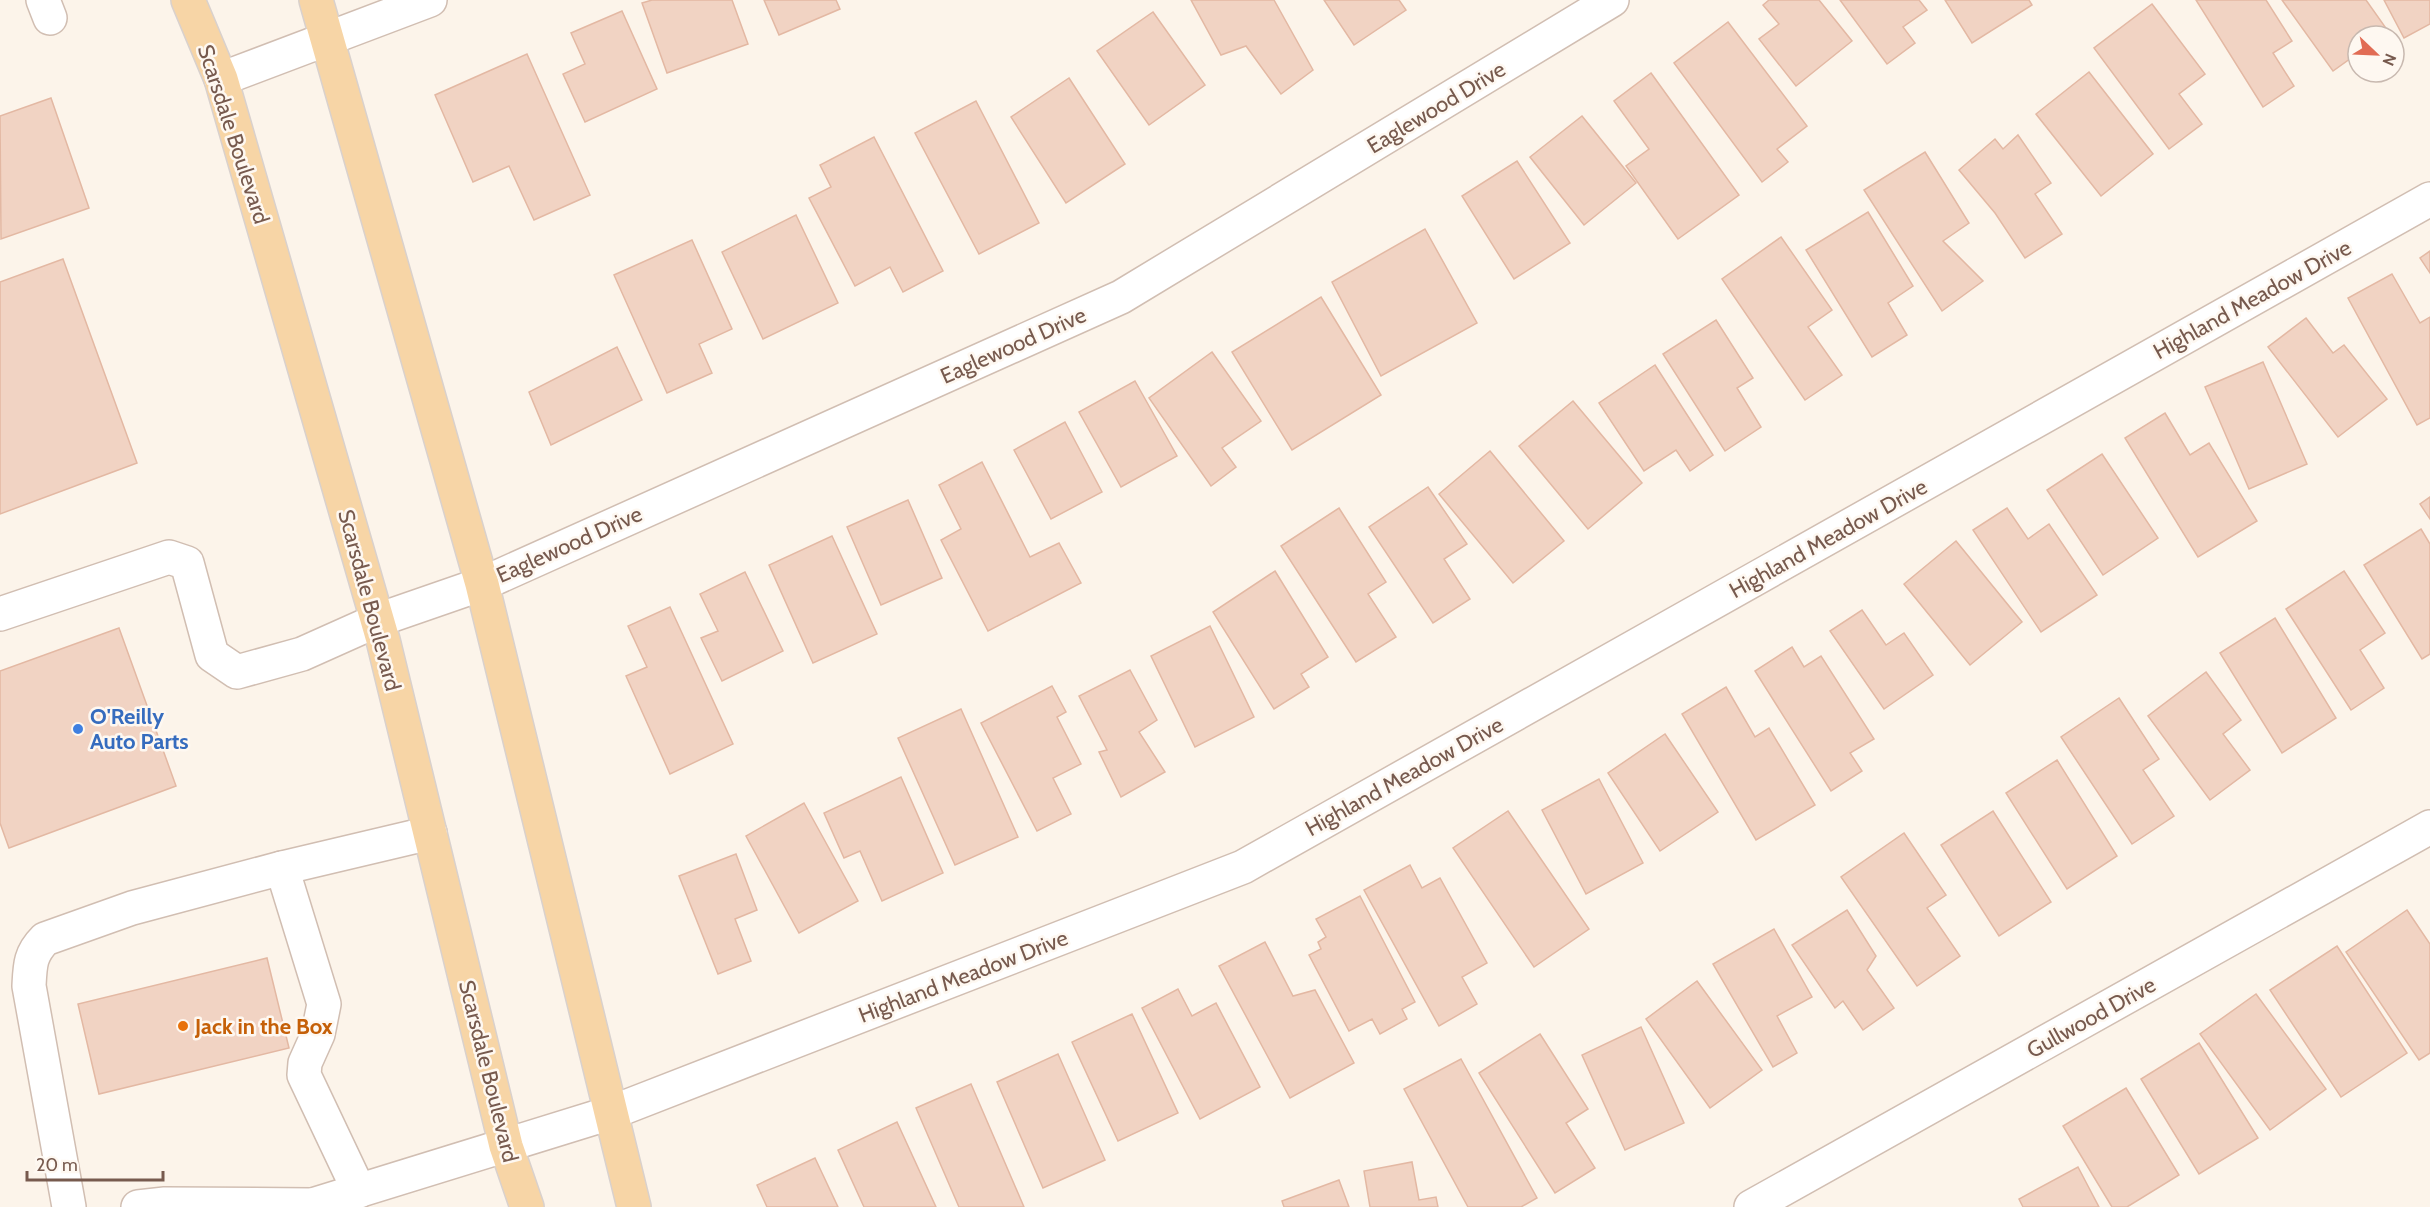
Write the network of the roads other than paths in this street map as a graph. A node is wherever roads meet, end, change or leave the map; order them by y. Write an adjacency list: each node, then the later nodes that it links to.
1 (188, 0): 6 (main road, Scarsdale Boulevard)
2 (316, 0): 5 (main road)
3 (430, 0): 5 (street)
4 (1612, 0): 8 (street, Eaglewood Drive)
5 (328, 38): 6 (street); 8 (main road)
6 (221, 79): 10 (main road, Scarsdale Boulevard)
7 (2430, 199): 14 (street, Highland Meadow Drive)
8 (482, 584): 10 (street, Eaglewood Drive); 14 (main road)
9 (0, 614): 10 (street, Eaglewood Drive)
10 (378, 620): 12 (main road, Scarsdale Boulevard)
11 (2430, 827): 22 (street, Gullwood Drive)
12 (430, 833): 13 (street); 15 (main road, Scarsdale Boulevard)
13 (282, 868): 16 (street); 18 (street)
14 (610, 1113): 15 (street, Highland Meadow Drive); 21 (main road)
15 (506, 1146): 16 (street, Highland Meadow Drive); 20 (main road, Scarsdale Boulevard)
16 (359, 1191): 17 (street, Highland Meadow Drive)
17 (309, 1206): 19 (street, Highland Meadow Drive)
18 (69, 1207)
19 (138, 1207)
20 (527, 1207)
21 (634, 1207)
22 (1751, 1207)

